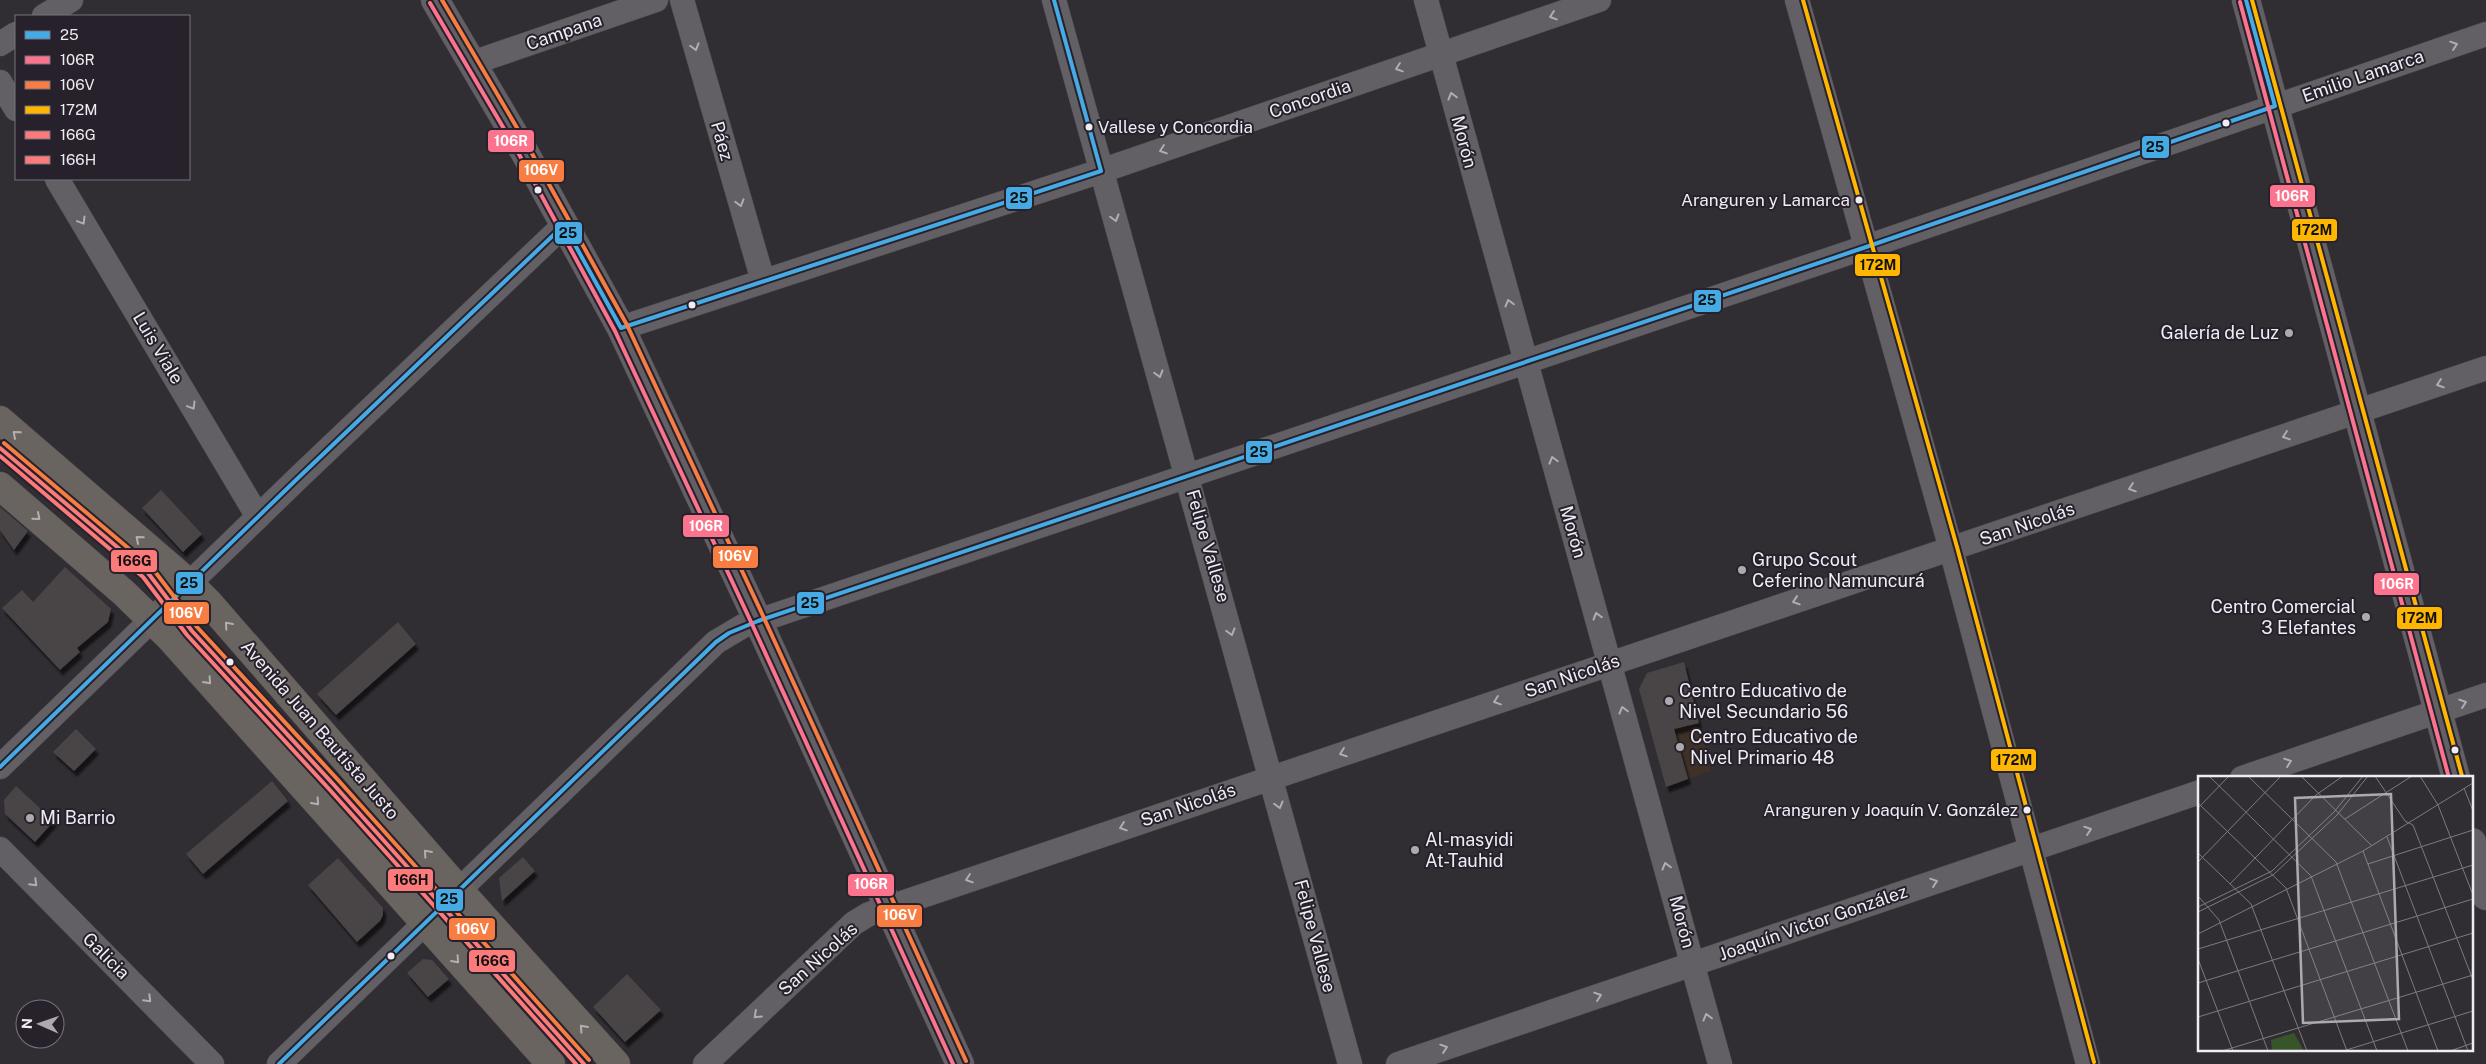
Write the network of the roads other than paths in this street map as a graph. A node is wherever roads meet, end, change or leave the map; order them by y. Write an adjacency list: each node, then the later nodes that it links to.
1 (71, 0): 10 (street)
2 (435, 0): 15 (main road)
3 (656, 0): 15 (street, Campana)
4 (682, 0): 23 (street, Páez, one-way to 23)
5 (1054, 0): 19 (street, Felipe Vallese)
6 (1426, 0): 14 (street, Morón)
7 (1600, 0): 14 (street, Concordia, one-way to 14)
8 (1797, 0): 22 (street)
9 (2246, 0): 17 (main road)
10 (46, 15)
11 (2486, 34): 17 (street, Emilio Lamarca, one-way to 11)
12 (15, 35): 13 (street)
13 (0, 44)
14 (1440, 54): 19 (street, Concordia, one-way to 19); 25 (street, Morón, one-way to 14)
15 (472, 63): 21 (main road)
16 (0, 82): 18 (street)
17 (2276, 106): 22 (street, Emilio Lamarca); 27 (main road)
18 (15, 107)
19 (1101, 171): 23 (street, Concordia); 30 (street, Felipe Vallese, one-way to 30)
20 (58, 180): 32 (street, Luis Viale, one-way to 32)
21 (564, 225): 24 (main road); 32 (street)
22 (1866, 247): 25 (street, Emilio Lamarca); 33 (street)
23 (763, 281): 24 (street, Concordia)
24 (621, 328): 36 (main road)
25 (1526, 362): 30 (street, Emilio Lamarca); 37 (street, Morón, one-way to 25)
26 (2486, 368): 27 (street, San Nicolás, one-way to 27)
27 (2358, 412): 33 (street, San Nicolás, one-way to 33); 39 (main road)
28 (0, 420): 34 (main road, Avenida Juan Bautista Justo, one-way to 28)
29 (0, 448): 35 (lane)
30 (1188, 477): 36 (street, Emilio Lamarca); 43 (street, Felipe Vallese, one-way to 43)
31 (0, 486): 35 (main road, Avenida Juan Bautista Justo, one-way to 35)
32 (258, 517): 34 (street)
33 (1951, 549): 37 (street, San Nicolás, one-way to 37); 46 (street)
34 (189, 583): 35 (street); 49 (main road, Avenida Juan Bautista Justo, one-way to 34)
35 (160, 611): 40 (street); 49 (main road, Avenida Juan Bautista Justo)
36 (758, 621): 49 (street, Emilio Lamarca); 50 (main road)
37 (1610, 663): 43 (street, San Nicolás, one-way to 43); 51 (street, Morón, one-way to 37)
38 (2486, 695): 39 (street, one-way to 38)
39 (2439, 711): 41 (street, one-way to 39); 42 (main road)
40 (0, 767)
41 (2248, 776)
42 (2455, 776)
43 (1272, 777): 50 (street, San Nicolás, one-way to 50); 59 (street, Felipe Vallese, one-way to 59)
44 (2198, 793): 46 (street, Joaquín Victor González, one-way to 44)
45 (0, 848): 52 (street, Galicia, one-way to 52)
46 (2032, 849): 51 (street, Joaquín Victor González, one-way to 46); 62 (street)
47 (2474, 850): 48 (main road)
48 (2486, 896)
49 (441, 907): 53 (street, Emilio Lamarca); 54 (main road, Avenida Juan Bautista Justo, one-way to 54); 55 (lane); 56 (main road, Avenida Juan Bautista Justo, one-way to 49)
50 (888, 907): 57 (street, San Nicolás, one-way to 57); 58 (main road)
51 (1693, 964): 60 (street, Joaquín Victor González, one-way to 51); 61 (street, Morón, one-way to 51)
52 (212, 1064)
53 (279, 1064)
54 (551, 1064)
55 (584, 1064)
56 (616, 1064)
57 (704, 1064)
58 (960, 1064)
59 (1350, 1064)
60 (1398, 1064)
61 (1720, 1064)
62 (2088, 1064)

